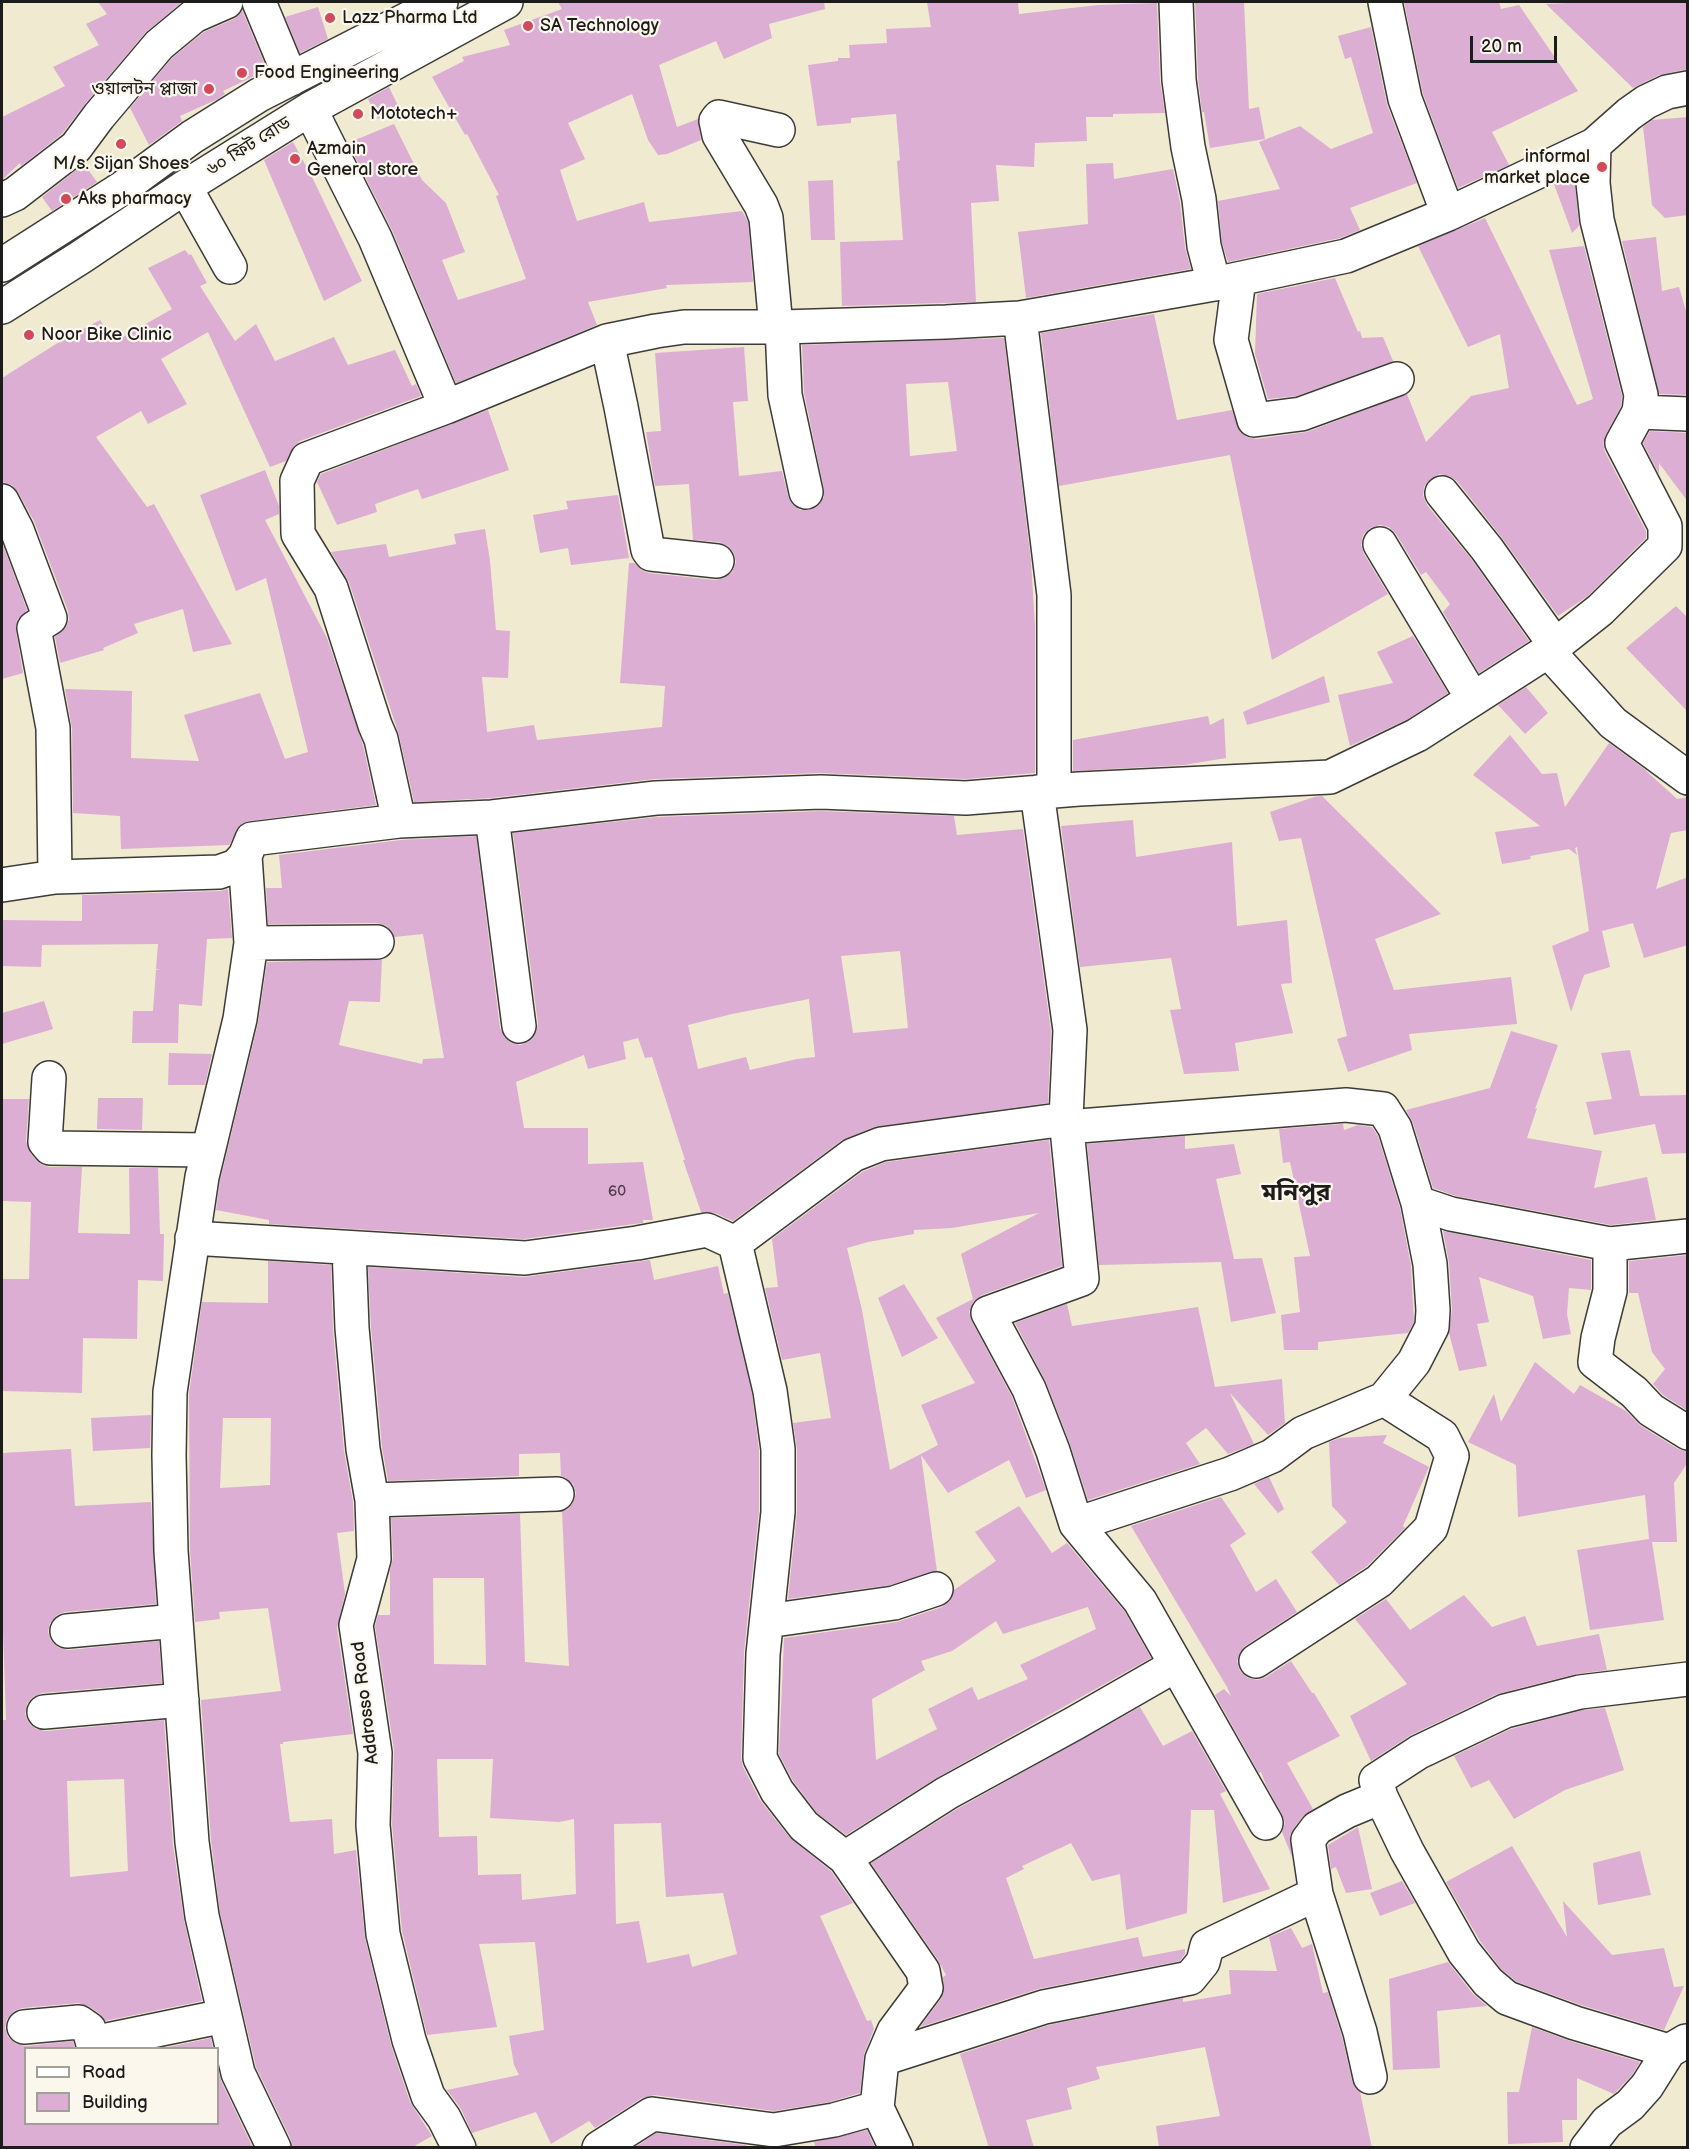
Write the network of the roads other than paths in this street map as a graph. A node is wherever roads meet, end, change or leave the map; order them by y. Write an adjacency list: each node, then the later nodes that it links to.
1 (226, 2): 13 (street)
2 (259, 2): 7 (street)
3 (441, 2): 7 (street, ৬০ ফিট রোড)
4 (506, 2): 9 (street, ৬০ ফিট রোড)
5 (1176, 2): 17 (street)
6 (1385, 2): 14 (street)
7 (291, 79): 15 (street, ৬০ ফিট রোড)
8 (1688, 88): 11 (street)
9 (310, 109): 12 (street, ৬০ ফিট রোড); 23 (street)
10 (778, 130): 20 (street)
11 (1594, 145): 14 (street); 24 (street)
12 (185, 187): 16 (street); 18 (street, ৬০ ফিট রোড)
13 (2, 200)
14 (1448, 214): 17 (street)
15 (2, 265)
16 (230, 267)
17 (1226, 282): 19 (street); 22 (street)
18 (2, 308)
19 (1020, 318): 20 (street); 34 (street)
20 (779, 327): 21 (street); 26 (street)
21 (607, 341): 23 (street); 30 (street)
22 (1397, 379)
23 (446, 407): 36 (street)
24 (1639, 412): 25 (street); 31 (street)
25 (1688, 414)
26 (806, 492)
27 (1442, 493): 31 (street)
28 (2, 501): 38 (street)
29 (1380, 544): 32 (street)
30 (717, 561)
31 (1552, 648): 32 (street); 33 (street)
32 (1473, 699): 34 (street)
33 (1688, 778)
34 (1046, 791): 35 (street); 44 (street)
35 (492, 817): 36 (street); 42 (street)
36 (399, 821): 37 (street)
37 (245, 856): 38 (street); 41 (street)
38 (55, 877): 39 (street)
39 (2, 885)
40 (377, 942): 41 (street)
41 (251, 943): 45 (street)
42 (519, 1026)
43 (49, 1078): 45 (street)
44 (1066, 1119): 46 (street); 49 (street); 56 (street)
45 (208, 1150): 48 (street)
46 (1418, 1203): 50 (street); 52 (street)
47 (1688, 1236): 50 (street)
48 (192, 1238): 51 (street); 58 (street)
49 (735, 1243): 51 (street); 59 (street)
50 (1610, 1244): 53 (street)
51 (349, 1248): 55 (street, Addrosso Road)
52 (1384, 1399): 56 (street); 61 (street)
53 (1688, 1432)
54 (557, 1494): 55 (street)
55 (372, 1500): 78 (street, Addrosso Road)
56 (1076, 1524): 62 (street)
57 (936, 1589): 59 (street)
58 (176, 1621): 60 (street); 64 (street)
59 (767, 1621): 68 (street)
60 (67, 1631)
61 (1256, 1661)
62 (1176, 1665): 67 (street); 68 (street)
63 (1688, 1679): 66 (street)
64 (182, 1700): 65 (street); 70 (street)
65 (44, 1712)
66 (1381, 1797): 69 (street); 73 (street)
67 (1266, 1822)
68 (844, 1858): 74 (street)
69 (1316, 1894): 74 (street); 75 (street)
70 (224, 2016): 72 (street); 77 (street)
71 (24, 2027): 72 (street)
72 (94, 2046)
73 (1678, 2046): 81 (street)
74 (882, 2059): 76 (street)
75 (1370, 2077)
76 (877, 2108): 79 (street); 80 (street)
77 (274, 2148)
78 (459, 2148)
79 (599, 2148)
80 (896, 2148)
81 (1587, 2148)

